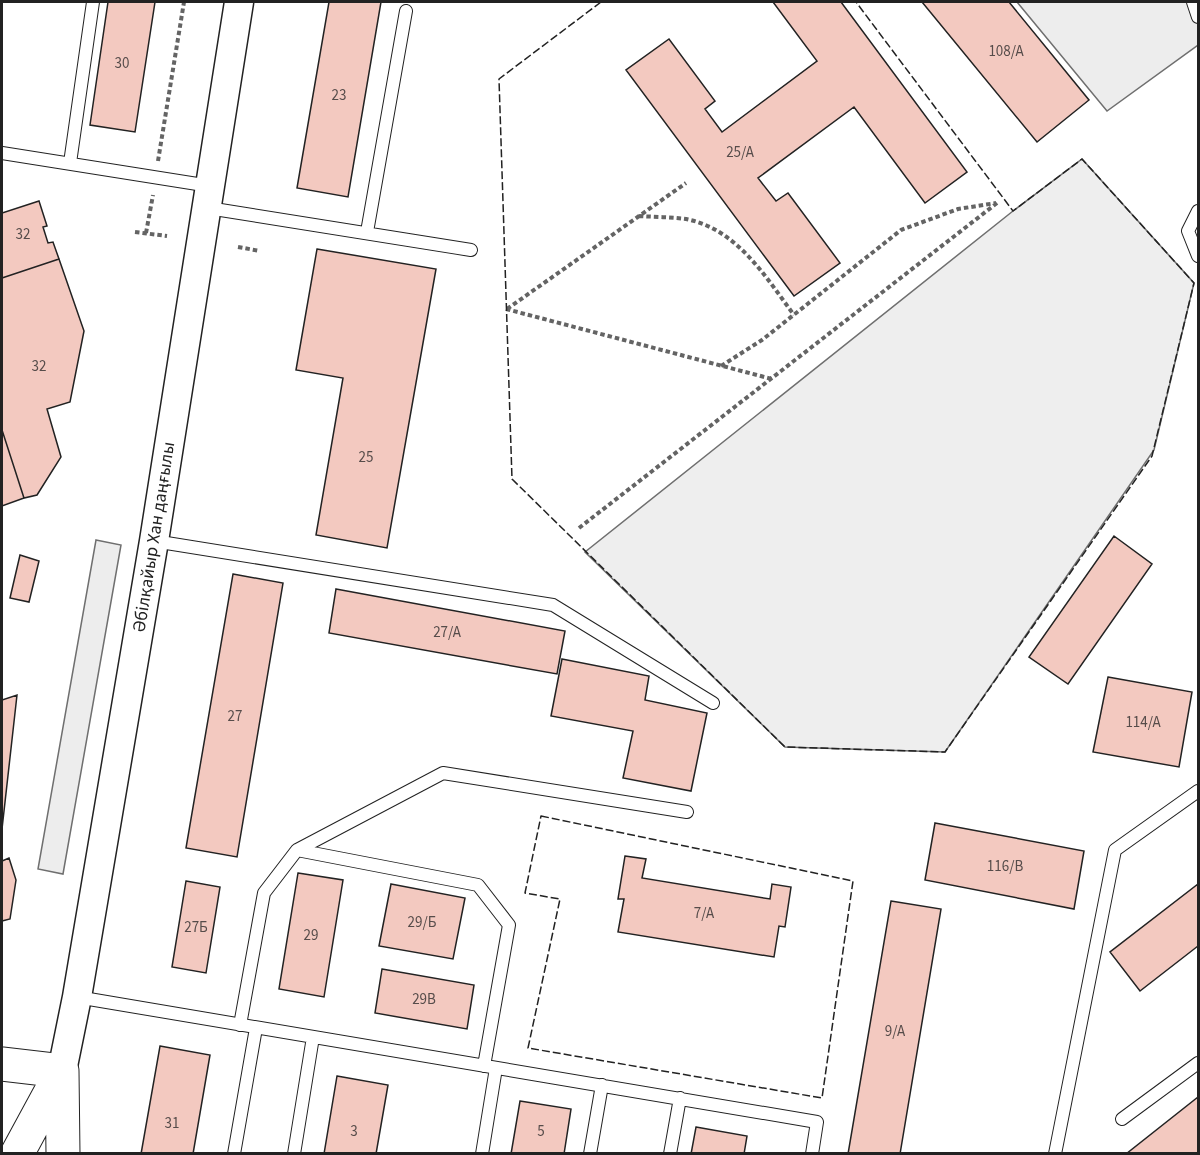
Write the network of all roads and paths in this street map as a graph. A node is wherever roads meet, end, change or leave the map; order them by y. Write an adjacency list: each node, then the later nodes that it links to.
1 (93, 2): 8 (lane)
2 (184, 2): 9 (path)
3 (239, 2): 11 (street, Әбілқайыр Хан даңғылы)
4 (1194, 2): 6 (lane)
5 (406, 11): 15 (lane)
6 (1198, 17)
7 (2, 153): 8 (lane)
8 (70, 163): 9 (lane)
9 (155, 177): 11 (lane); 16 (path)
10 (686, 183): 13 (path)
11 (210, 197): 15 (lane); 26 (street, Әбілқайыр Хан даңғылы)
12 (1198, 211): 21 (lane)
13 (639, 216): 22 (path); 23 (path)
14 (135, 232): 16 (path)
15 (367, 232): 19 (lane)
16 (146, 233): 17 (path)
17 (167, 236)
18 (238, 247): 20 (path)
19 (471, 250)
20 (260, 251)
21 (1198, 256)
22 (794, 315): 23 (path); 24 (path)
23 (721, 366): 24 (path)
24 (771, 379): 25 (path)
25 (579, 528)
26 (154, 542): 27 (lane); 31 (street, Әбілқайыр Хан даңғылы)
27 (713, 703)
28 (1198, 791): 50 (lane)
29 (687, 812): 30 (lane)
30 (297, 850): 32 (lane); 37 (lane)
31 (77, 998): 32 (lane); 38 (street, Әбілқайыр Хан даңғылы)
32 (240, 1025): 33 (lane)
33 (256, 1028): 34 (lane); 44 (lane)
34 (313, 1037): 37 (lane); 45 (lane)
35 (2, 1064): 38 (main road)
36 (1198, 1064): 41 (lane)
37 (490, 1067): 39 (lane); 46 (lane)
38 (62, 1071): 42 (main road, Әбілқайыр Хан даңғылы); 43 (main road, Әбілқайыр Хан даңғылы)
39 (602, 1085): 40 (lane); 47 (lane)
40 (680, 1098): 48 (lane); 49 (lane)
41 (1122, 1119)
42 (17, 1154)
43 (63, 1154)
44 (234, 1154)
45 (294, 1154)
46 (482, 1154)
47 (590, 1154)
48 (670, 1154)
49 (812, 1154)
50 (1055, 1154)

